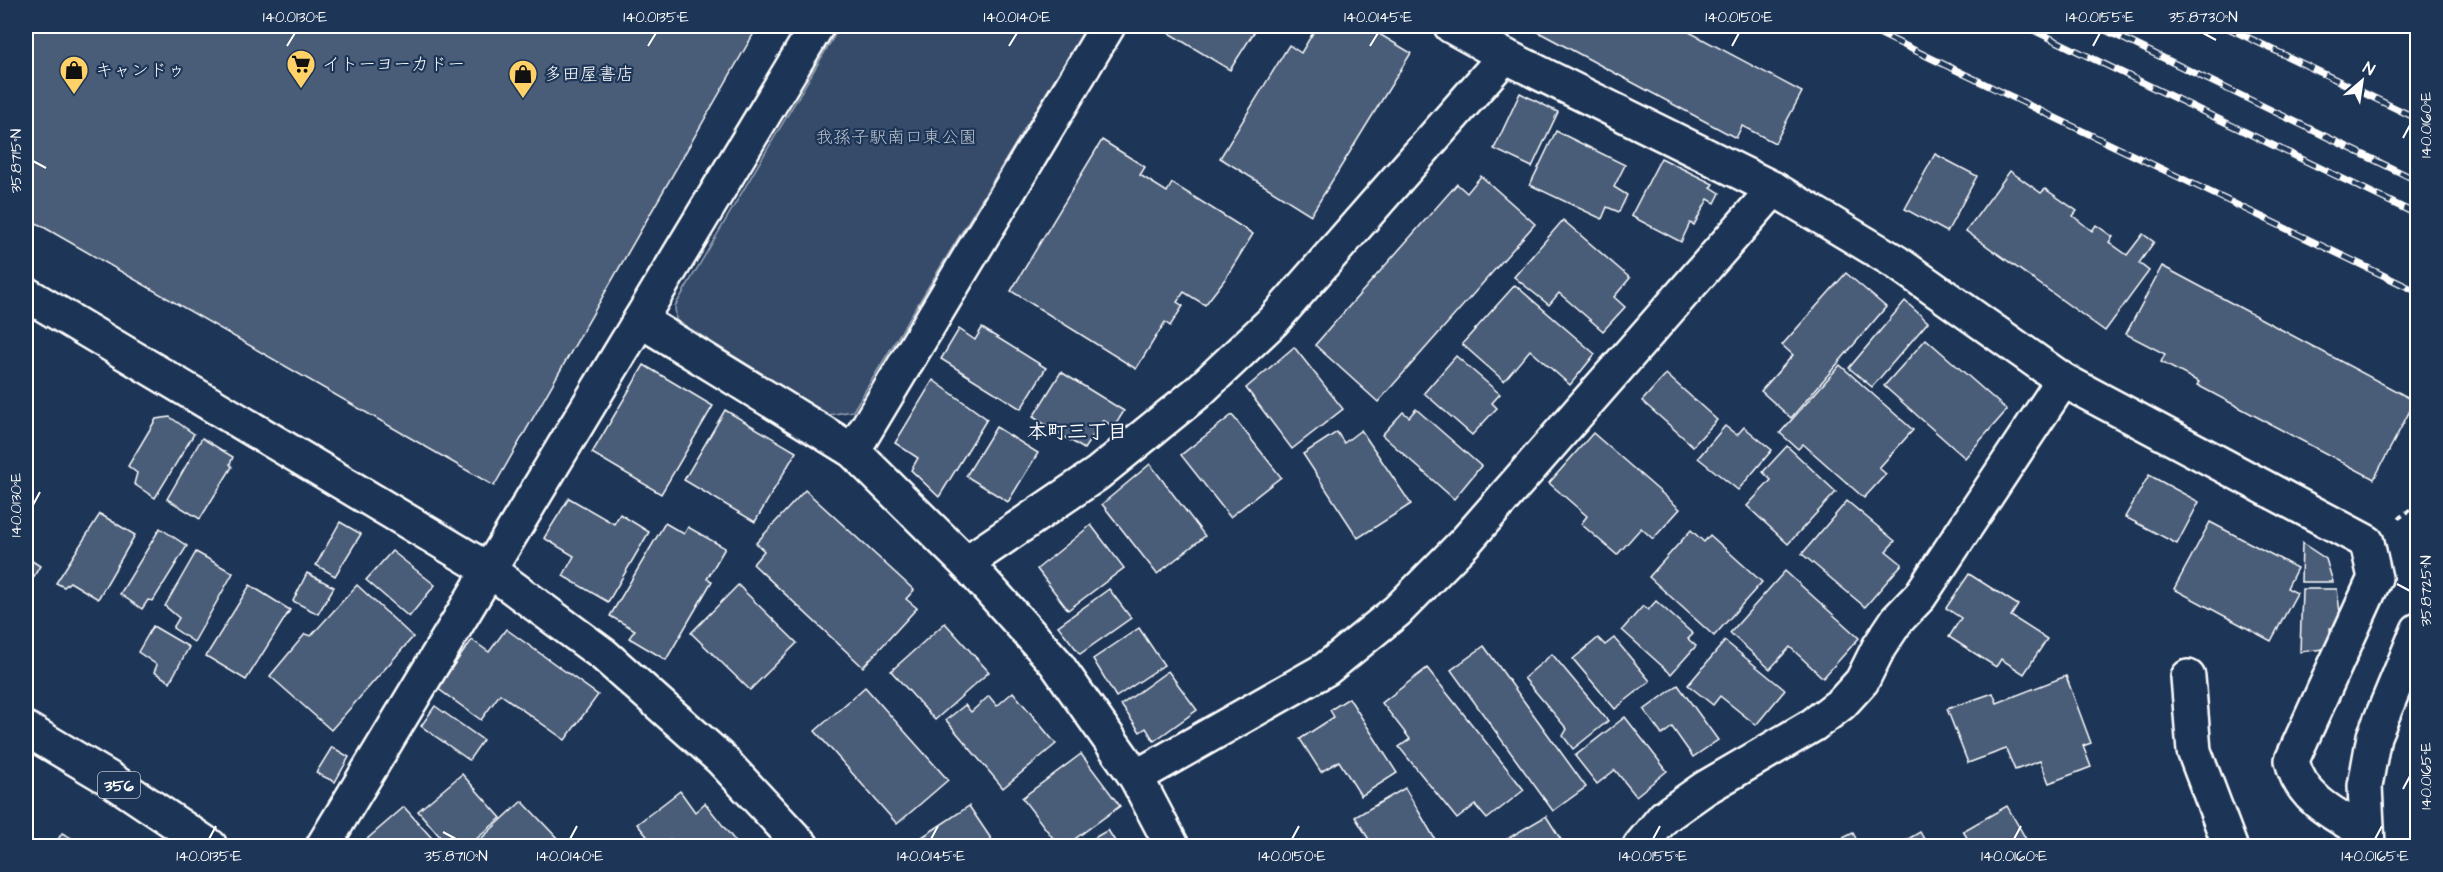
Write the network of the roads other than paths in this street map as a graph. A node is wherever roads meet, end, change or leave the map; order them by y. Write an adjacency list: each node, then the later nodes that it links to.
1 (817, 26): 7 (main road)
2 (1108, 26): 9 (main road)
3 (1451, 26): 4 (main road)
4 (1505, 56): 5 (main road); 10 (main road)
5 (1774, 189): 8 (main road); 15 (main road)
6 (26, 294): 11 (main road)
7 (640, 320): 9 (main road); 11 (main road)
8 (2063, 380): 16 (main road); 21 (main road)
9 (853, 451): 10 (main road)
10 (966, 562): 15 (main road)
11 (489, 570): 18 (main road); 19 (main road)
12 (2418, 630): 16 (main road)
13 (2188, 677): 22 (main road)
14 (26, 729): 17 (main road, 356)
15 (1136, 777): 20 (main road)
16 (2367, 840)
17 (210, 846)
18 (323, 846)
19 (802, 846)
20 (1172, 846)
21 (1640, 846)
22 (2230, 846)

